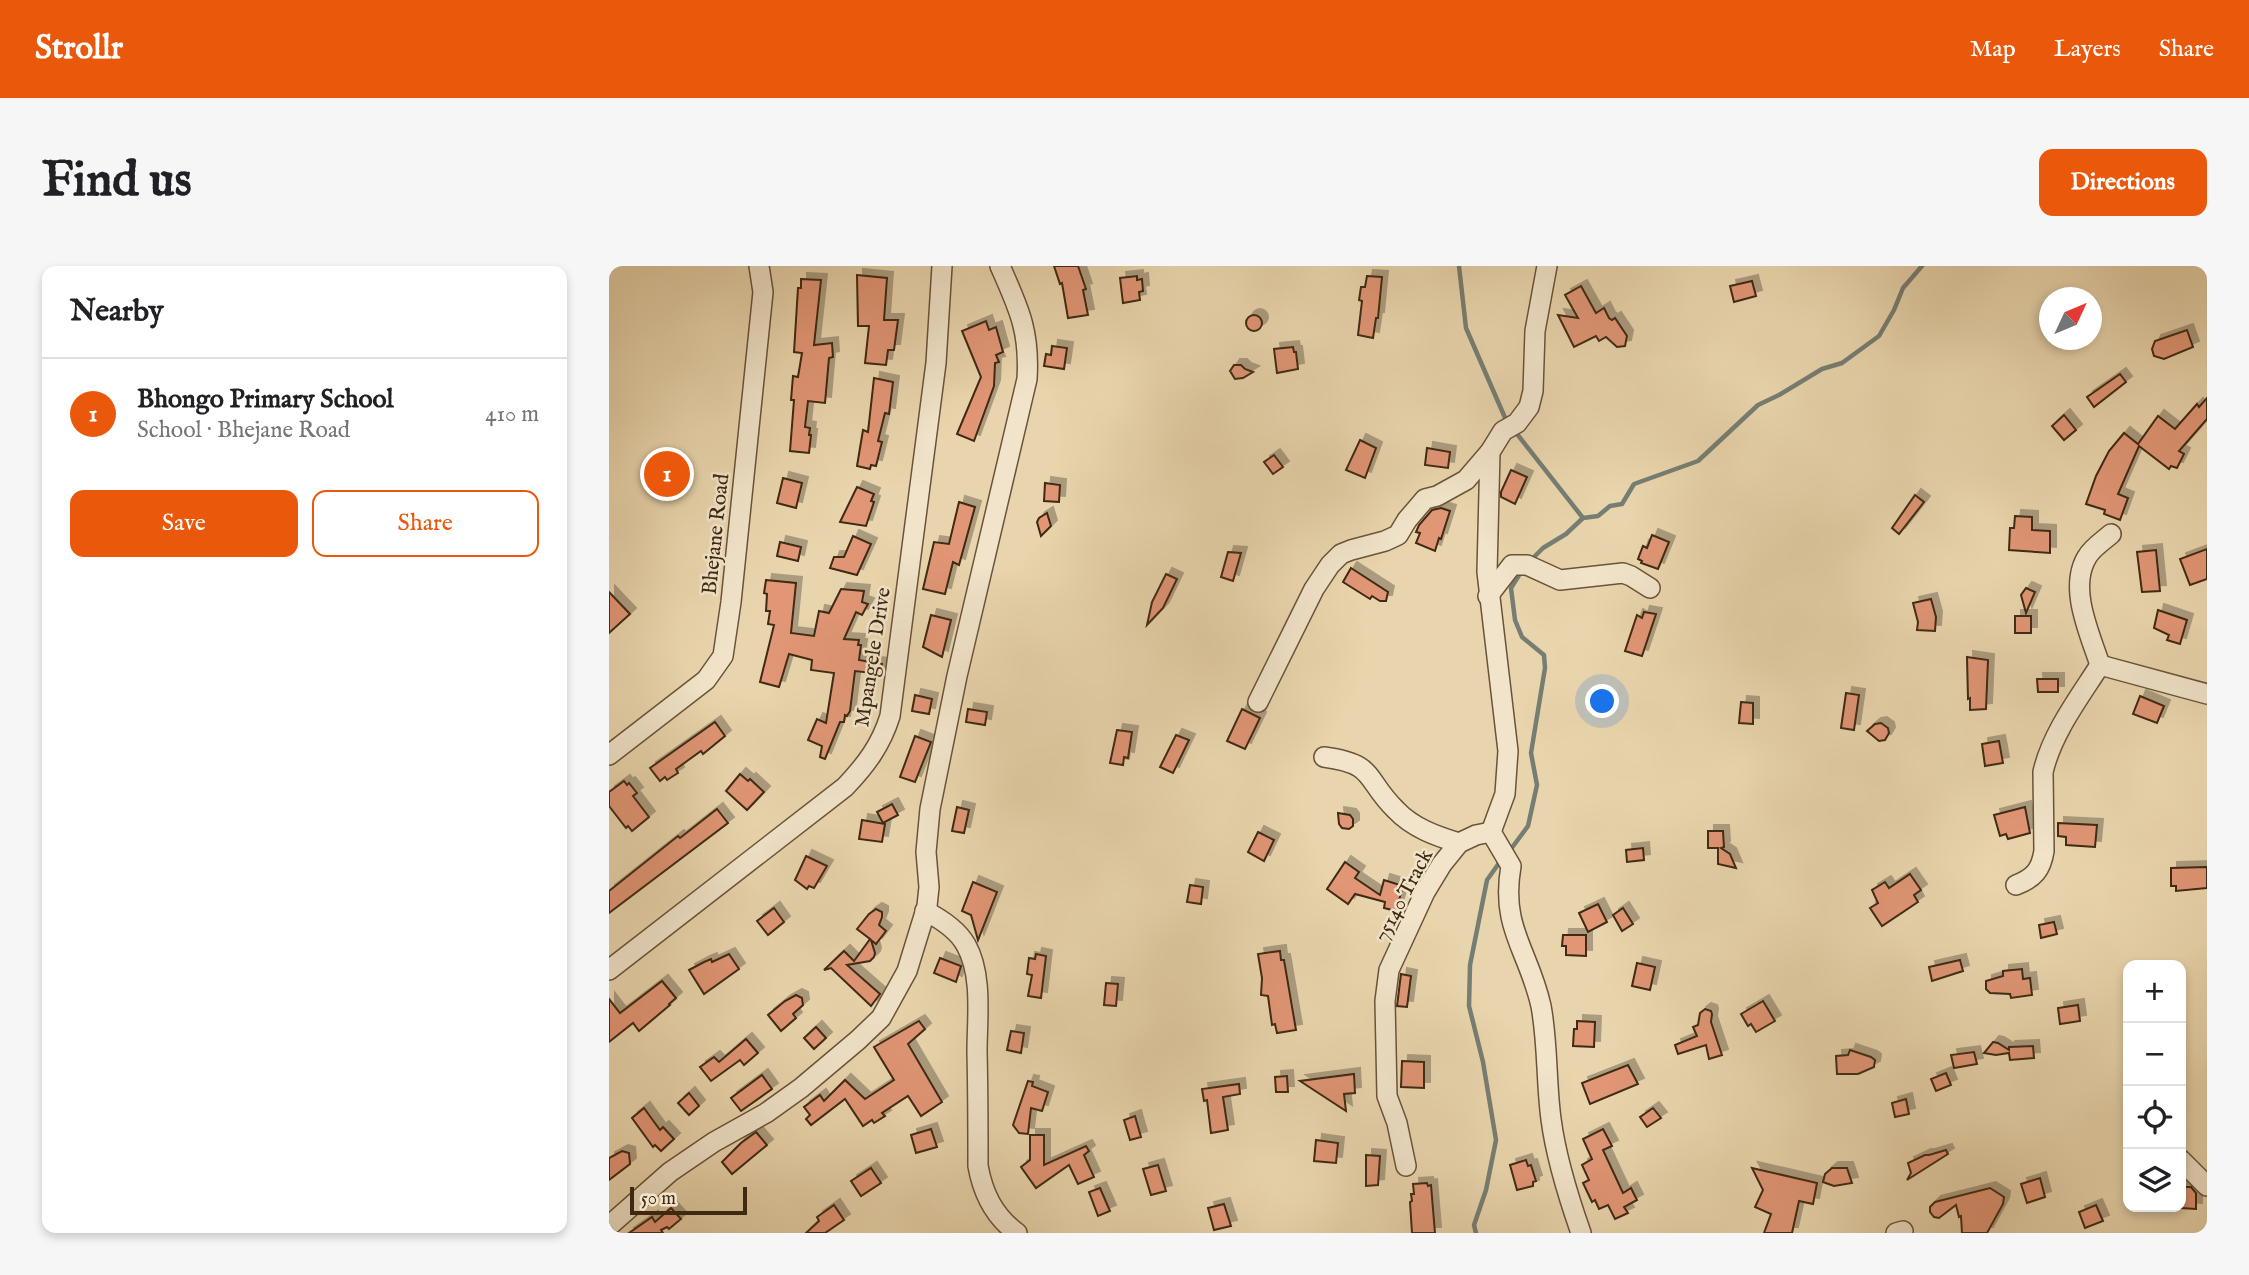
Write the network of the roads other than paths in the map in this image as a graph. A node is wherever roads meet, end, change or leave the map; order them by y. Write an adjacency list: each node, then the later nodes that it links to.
1 (759, 266): 12 (street, Bhejane Road)
2 (942, 266): 18 (street, Mpangele Drive)
3 (1000, 266): 17 (street)
4 (1547, 266): 5 (street)
5 (1490, 452): 8 (street); 11 (street)
6 (2111, 534): 9 (street)
7 (1650, 587): 8 (street)
8 (1488, 596): 14 (street)
9 (2100, 665): 10 (street); 16 (street)
10 (2207, 694)
11 (1258, 702)
12 (609, 755)
13 (1324, 757): 15 (street)
14 (1495, 841): 15 (street, 75140 Track); 24 (street)
15 (1459, 843): 20 (street, 75140 Track)
16 (2016, 885)
17 (925, 911): 22 (street); 23 (street)
18 (609, 970)
19 (2186, 1165): 21 (street)
20 (1406, 1166)
21 (2207, 1186)
22 (609, 1226)
23 (1017, 1233)
24 (1581, 1233)

